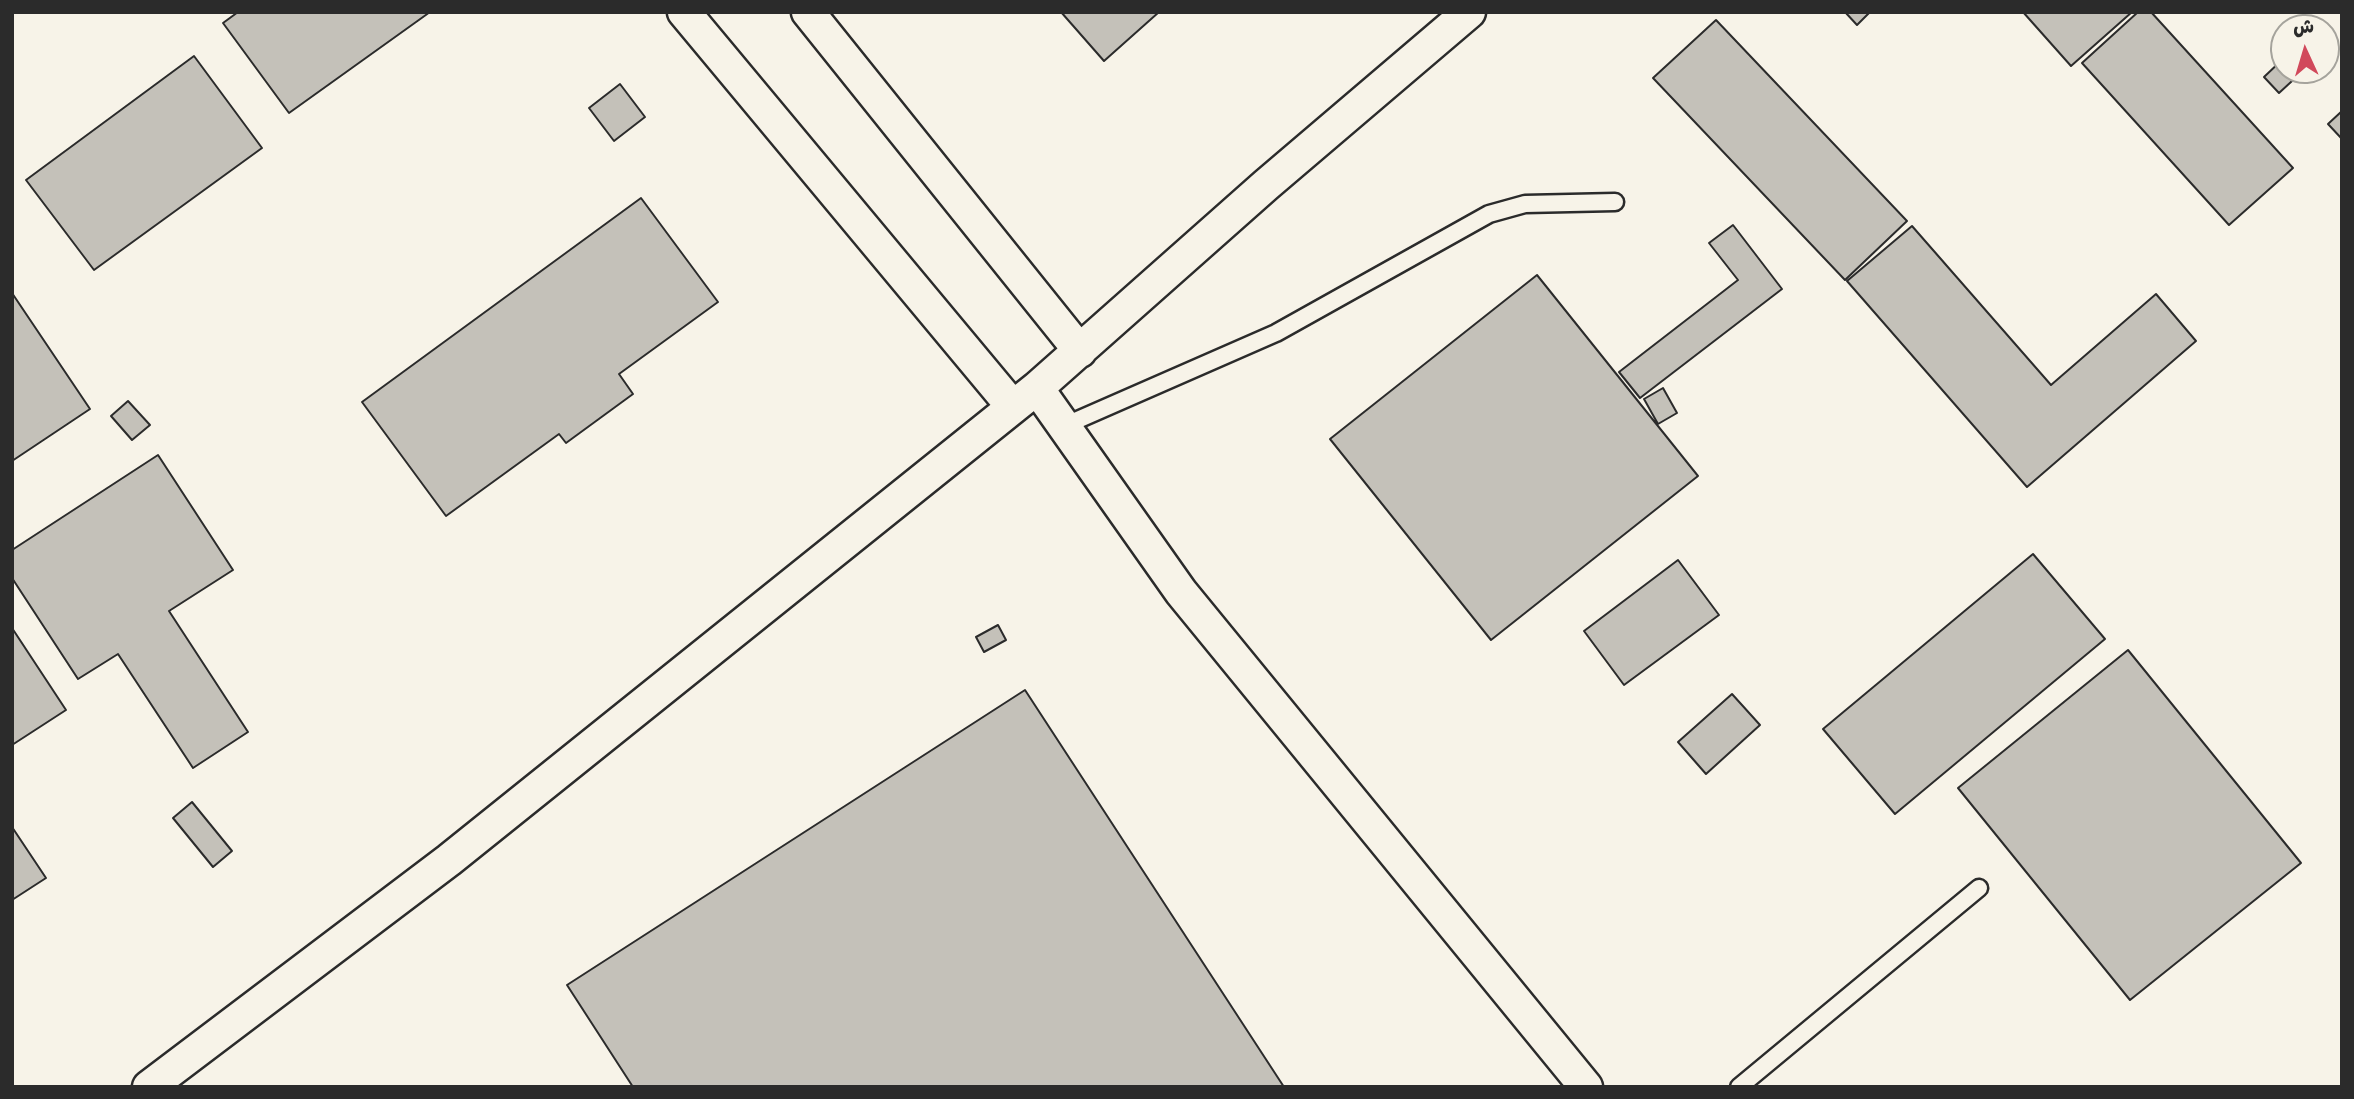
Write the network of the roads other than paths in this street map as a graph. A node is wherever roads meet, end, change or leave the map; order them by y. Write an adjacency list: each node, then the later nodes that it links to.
1 (684, 12): 6 (street)
2 (808, 12): 5 (street)
3 (1469, 12): 5 (street)
4 (1615, 202): 7 (lane)
5 (1080, 351): 6 (street)
6 (1025, 398): 7 (street); 9 (street)
7 (1066, 425): 10 (street)
8 (1979, 888): 11 (lane)
9 (149, 1087)
10 (1586, 1087)
11 (1739, 1087)

